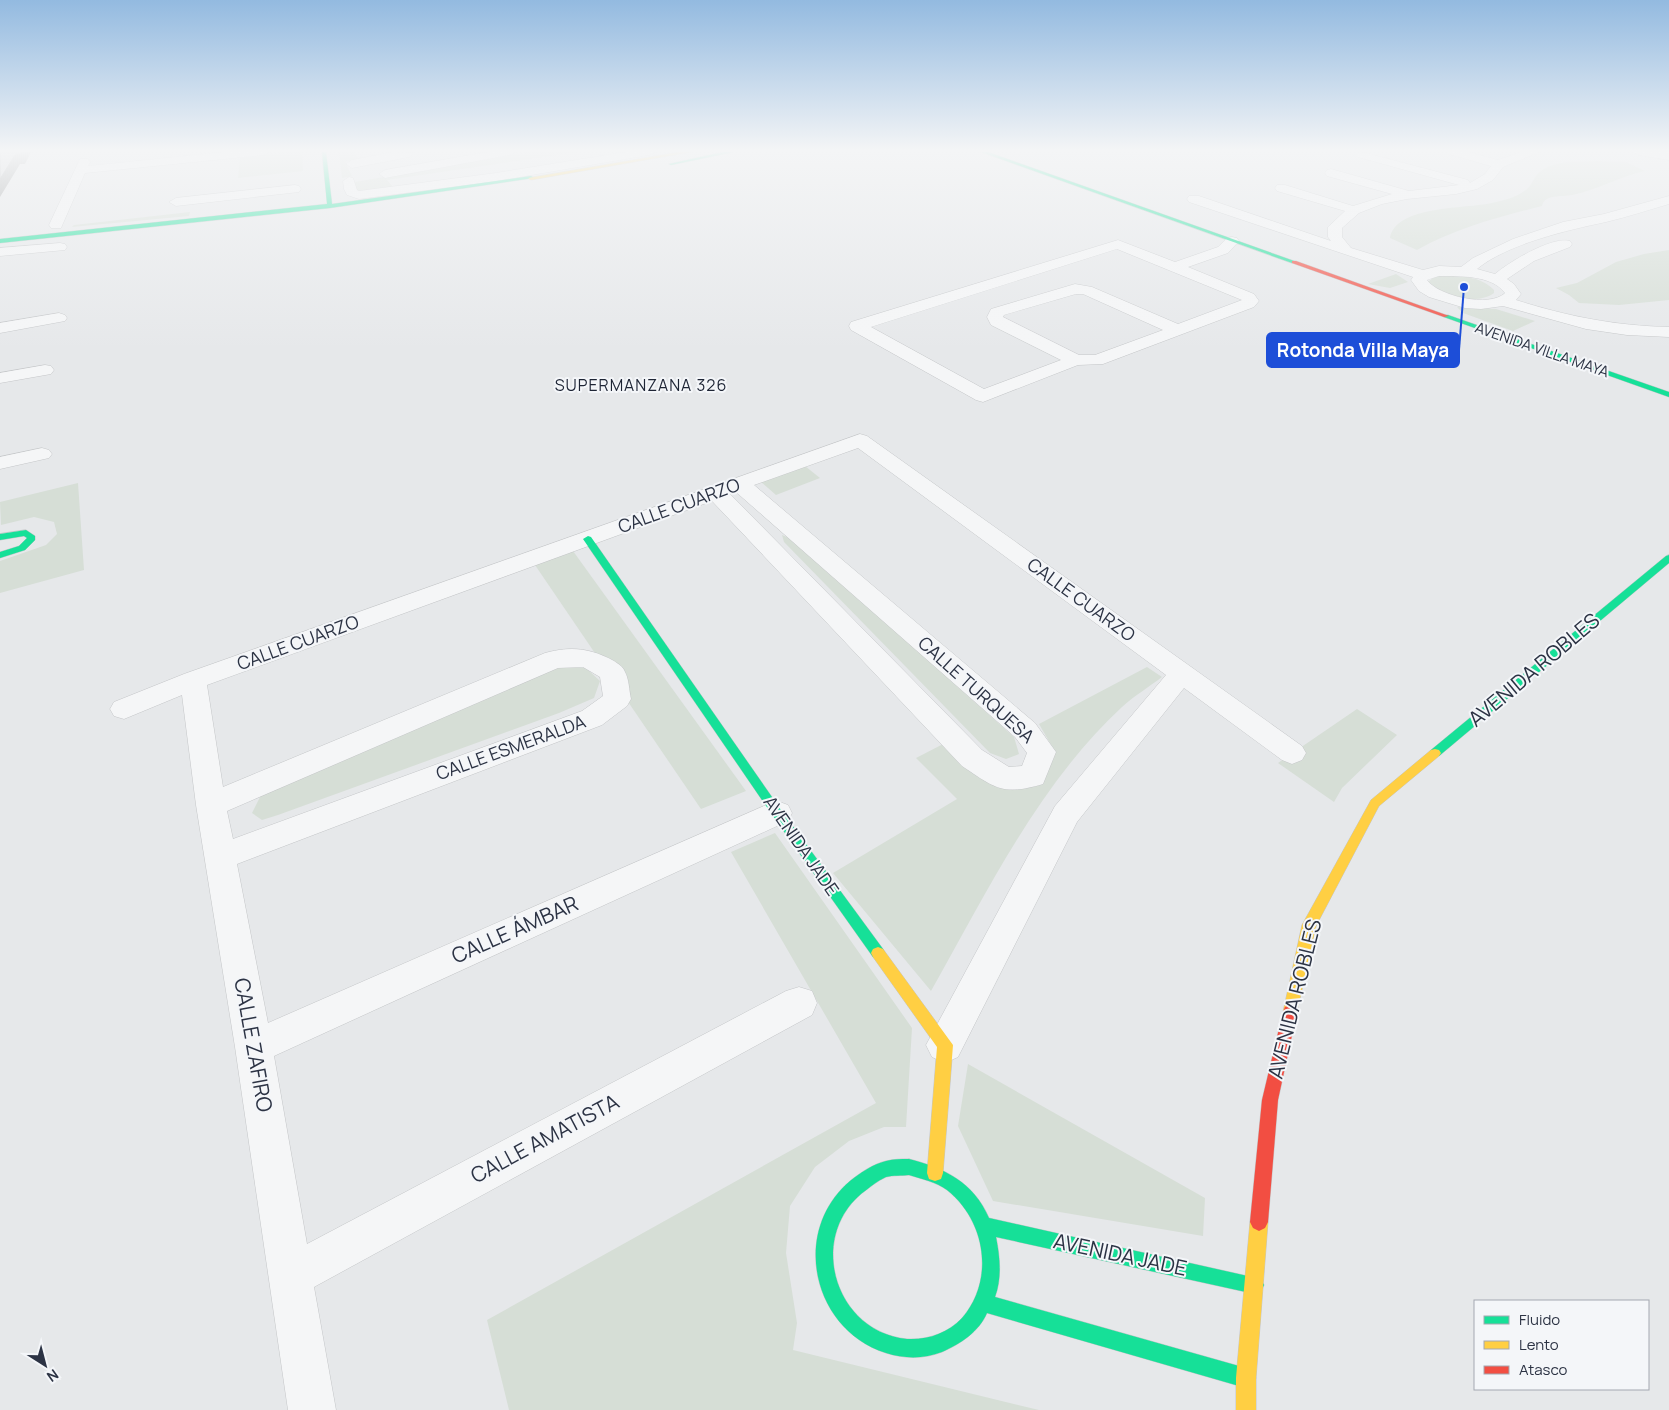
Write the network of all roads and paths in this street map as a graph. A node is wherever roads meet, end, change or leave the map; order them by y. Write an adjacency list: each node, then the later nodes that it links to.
1 (59, 218): 7 (street)
2 (219, 218): 11 (main road)
3 (1155, 218): 9 (main road, AVENIDA VILLA MAYA)
4 (1249, 218): 14 (street)
5 (1345, 218): 14 (street)
6 (1606, 218): 8 (street); 18 (street)
7 (56, 225)
8 (1594, 234)
9 (1207, 238): 13 (main road, AVENIDA VILLA MAYA); 16 (street)
10 (1578, 240): 20 (street)
11 (0, 241)
12 (60, 247): 15 (street)
13 (1229, 248): 17 (street); 23 (main road, AVENIDA VILLA MAYA)
14 (1346, 251): 19 (street)
15 (0, 252)
16 (1156, 260): 17 (street); 31 (street)
17 (1174, 267): 29 (street)
18 (1465, 272): 19 (street); 20 (street)
19 (1422, 276): 22 (street)
20 (1497, 280): 25 (street)
21 (1336, 290): 23 (main road, AVENIDA VILLA MAYA)
22 (1435, 294): 23 (street); 24 (street)
23 (1387, 295): 26 (main road, AVENIDA VILLA MAYA)
24 (1453, 300): 25 (street); 26 (street)
25 (1506, 302): 30 (street)
26 (1448, 317): 34 (main road, AVENIDA VILLA MAYA)
27 (59, 318): 28 (street)
28 (0, 328)
29 (1178, 330): 31 (street); 31 (street)
30 (1669, 332)
31 (1076, 360)
32 (45, 370): 33 (street)
33 (0, 378)
34 (1669, 395)
35 (42, 454): 36 (street)
36 (0, 463)
37 (740, 484): 38 (street, CALLE CUARZO); 38 (street, CALLE TURQUESA); 43 (street, CALLE CUARZO)
38 (717, 493): 40 (street, CALLE CUARZO)
39 (0, 537): 41 (main road)
40 (588, 539): 44 (street, CALLE CUARZO); 48 (main road, AVENIDA JADE)
41 (0, 556)
42 (1669, 558): 56 (main road, AVENIDA ROBLES)
43 (1182, 673): 46 (street, CALLE CUARZO); 51 (street)
44 (193, 680): 45 (street, CALLE CUARZO); 47 (street, CALLE ZAFIRO)
45 (124, 709)
46 (1292, 753)
47 (211, 806): 49 (street, CALLE ZAFIRO); 49 (street, CALLE ESMERALDA)
48 (777, 813): 51 (main road, AVENIDA JADE); 52 (street, CALLE ÁMBAR)
49 (220, 856): 52 (street, CALLE ZAFIRO)
50 (799, 1003): 55 (street, CALLE AMATISTA)
51 (945, 1045): 53 (main road)
52 (254, 1047): 55 (street, CALLE ZAFIRO)
53 (934, 1173): 54 (main road); 57 (main road)
54 (985, 1226): 56 (main road, AVENIDA JADE); 57 (main road)
55 (291, 1276): 59 (street, CALLE ZAFIRO)
56 (1254, 1285): 58 (main road, AVENIDA ROBLES)
57 (984, 1303): 58 (main road)
58 (1246, 1378): 60 (main road, AVENIDA ROBLES)
59 (312, 1410)
60 (1246, 1410)

